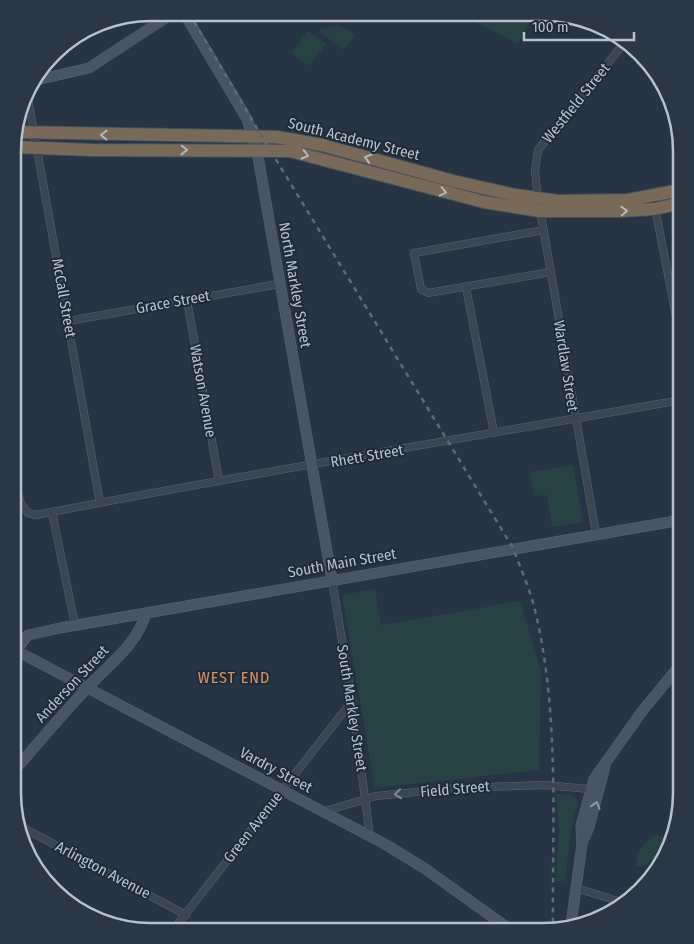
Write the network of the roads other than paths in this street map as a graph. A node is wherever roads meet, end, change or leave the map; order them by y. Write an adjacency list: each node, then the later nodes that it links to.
1 (158, 22): 4 (street)
2 (189, 22): 8 (street, North Markley Street)
3 (620, 48): 15 (street, Westfield Street)
4 (43, 78)
5 (30, 105): 7 (street, McCall Street)
6 (23, 132): 7 (highway, South Academy Street)
7 (35, 133): 8 (highway, South Academy Street, one-way to 7); 10 (street, McCall Street)
8 (252, 136): 11 (street, North Markley Street); 15 (highway, South Academy Street, one-way to 8)
9 (21, 147): 10 (highway, South Academy Street)
10 (37, 147): 11 (highway, South Academy Street, one-way to 11); 22 (street, McCall Street)
11 (257, 151): 15 (highway, South Academy Street, one-way to 15); 18 (street, North Markley Street)
12 (673, 194): 13 (highway, South Academy Street)
13 (654, 203): 14 (highway, South Academy Street); 15 (highway, South Academy Street); 21 (street)
14 (673, 203)
15 (539, 204): 16 (street, Wardlaw Street)
16 (544, 230): 17 (street, Wardlaw Street); 19 (street)
17 (550, 272): 19 (street); 24 (street, Wardlaw Street)
18 (279, 284): 20 (street, Grace Street); 26 (street, North Markley Street)
19 (466, 288): 25 (street)
20 (187, 300): 22 (street, Grace Street); 27 (street, Watson Avenue)
21 (673, 300)
22 (68, 321): 28 (street, McCall Street)
23 (673, 402): 24 (street, Rhett Street)
24 (575, 419): 25 (street, Rhett Street); 32 (street, Wardlaw Street)
25 (494, 433): 26 (street, Rhett Street)
26 (311, 466): 27 (street, Rhett Street); 33 (street, North Markley Street)
27 (219, 481): 28 (street, Rhett Street)
28 (100, 503): 30 (street, Rhett Street)
29 (21, 504): 30 (street, Rhett Street)
30 (52, 512): 35 (street)
31 (672, 521): 32 (street, South Main Street)
32 (596, 534): 33 (street, South Main Street)
33 (332, 580): 34 (street, South Main Street); 40 (street, South Markley Street)
34 (146, 613): 35 (street, South Main Street); 39 (street, Anderson Street)
35 (75, 625): 36 (street, South Main Street)
36 (21, 642)
37 (21, 653): 39 (street, Vardry Street)
38 (672, 675): 42 (street)
39 (88, 688): 41 (street, Anderson Street); 44 (street, Vardry Street)
40 (352, 701): 44 (street, Green Avenue); 45 (street, South Markley Street)
41 (21, 762)
42 (605, 765): 43 (street); 49 (street, one-way to 42)
43 (590, 789): 45 (street, Field Street, one-way to 45); 49 (street)
44 (282, 790): 46 (street, Vardry Street); 52 (street, Green Avenue)
45 (366, 800): 46 (street, Field Street); 48 (street, South Markley Street)
46 (322, 812): 48 (street, Vardry Street)
47 (27, 830): 52 (street, Arlington Avenue)
48 (370, 836): 55 (street, Vardry Street)
49 (582, 844): 50 (street)
50 (576, 888): 51 (street); 53 (street)
51 (616, 900)
52 (186, 915): 54 (street, Green Avenue)
53 (572, 919)
54 (179, 923)
55 (501, 923)

